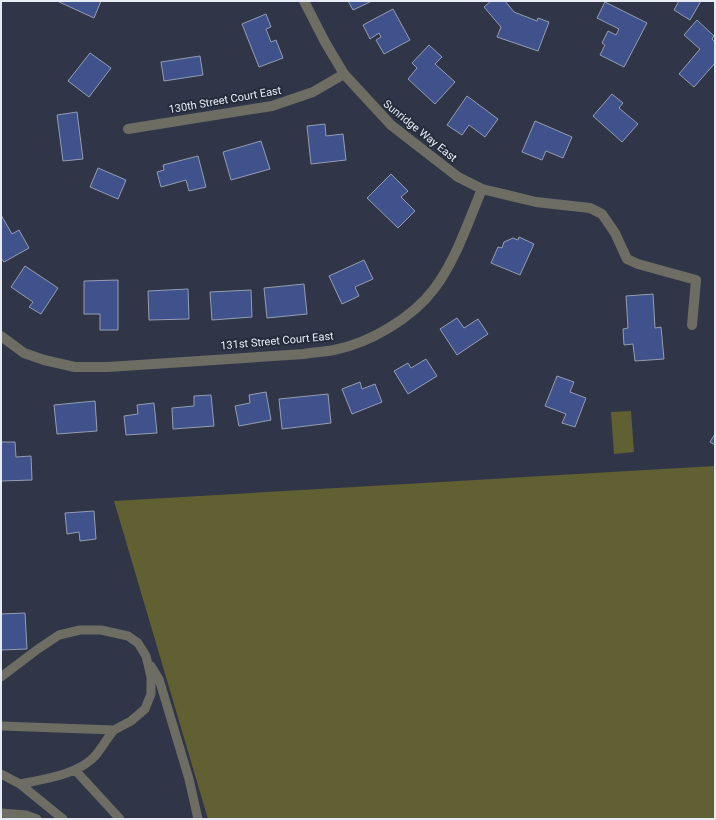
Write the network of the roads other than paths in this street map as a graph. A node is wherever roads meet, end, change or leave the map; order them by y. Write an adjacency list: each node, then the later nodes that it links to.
1 (304, 1): 2 (street, Sunridge Way East)
2 (344, 74): 3 (street, 130th Street Court East); 4 (street, Sunridge Way East)
3 (128, 129)
4 (482, 190): 5 (street, Sunridge Way East); 6 (street, 131st Street Court East)
5 (692, 325)
6 (1, 336)
7 (146, 656): 8 (lane); 10 (lane); 18 (lane)
8 (1, 677)
9 (1, 726): 10 (lane)
10 (114, 730): 11 (lane)
11 (75, 770): 13 (lane); 17 (lane)
12 (1, 774): 13 (lane)
13 (20, 784): 16 (lane)
14 (1, 813): 15 (lane)
15 (37, 819)
16 (63, 819)
17 (120, 819)
18 (198, 819)

